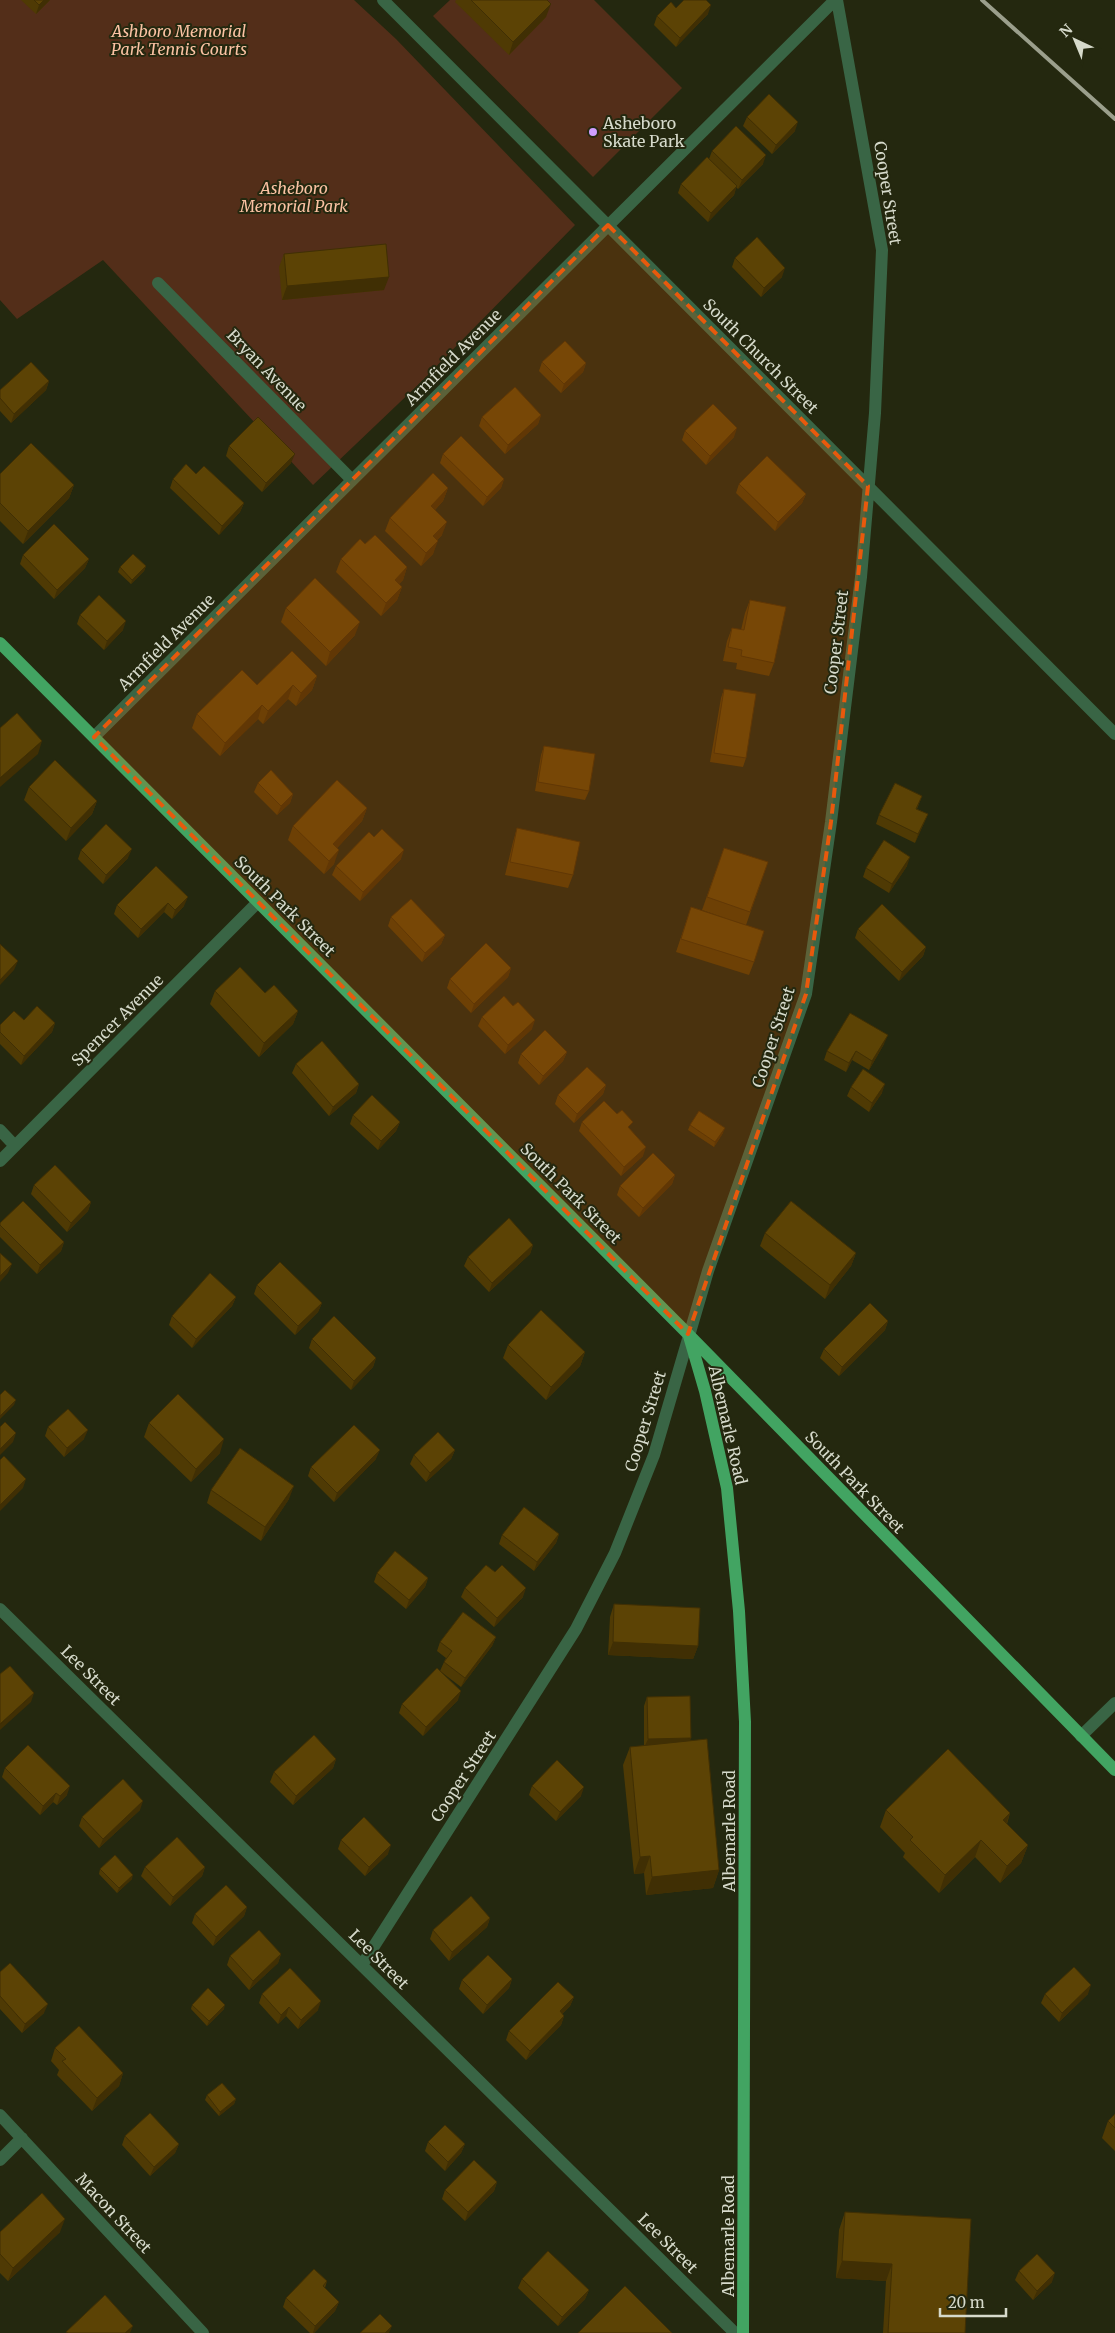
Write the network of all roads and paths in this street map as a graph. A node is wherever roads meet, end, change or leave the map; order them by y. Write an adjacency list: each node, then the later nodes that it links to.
1 (383, 0): 3 (street, South Church Street)
2 (836, 0): 3 (street, Armfield Avenue); 6 (street, Cooper Street)
3 (608, 226): 5 (street, Armfield Avenue); 6 (street, South Church Street)
4 (158, 283): 5 (street, Bryan Avenue)
5 (352, 480): 9 (street, Armfield Avenue)
6 (868, 486): 8 (street, South Church Street); 14 (street, Cooper Street)
7 (0, 643): 9 (main road, South Park Street)
8 (1115, 734)
9 (94, 737): 10 (main road, South Park Street)
10 (258, 902): 12 (street, Spencer Avenue); 14 (main road, South Park Street)
11 (0, 1130): 12 (street)
12 (15, 1146): 13 (street, Spencer Avenue)
13 (0, 1161)
14 (688, 1334): 17 (main road, South Park Street); 19 (street, Cooper Street); 25 (main road, Albemarle Road)
15 (0, 1608): 19 (street, Lee Street)
16 (1115, 1703): 17 (street)
17 (1082, 1736): 18 (main road, South Park Street)
18 (1115, 1770)
19 (362, 1965): 24 (street, Lee Street)
20 (0, 2115): 21 (street, Macon Street)
21 (22, 2138): 22 (street); 23 (street, Macon Street)
22 (0, 2160)
23 (203, 2333)
24 (735, 2333)
25 (743, 2333)

